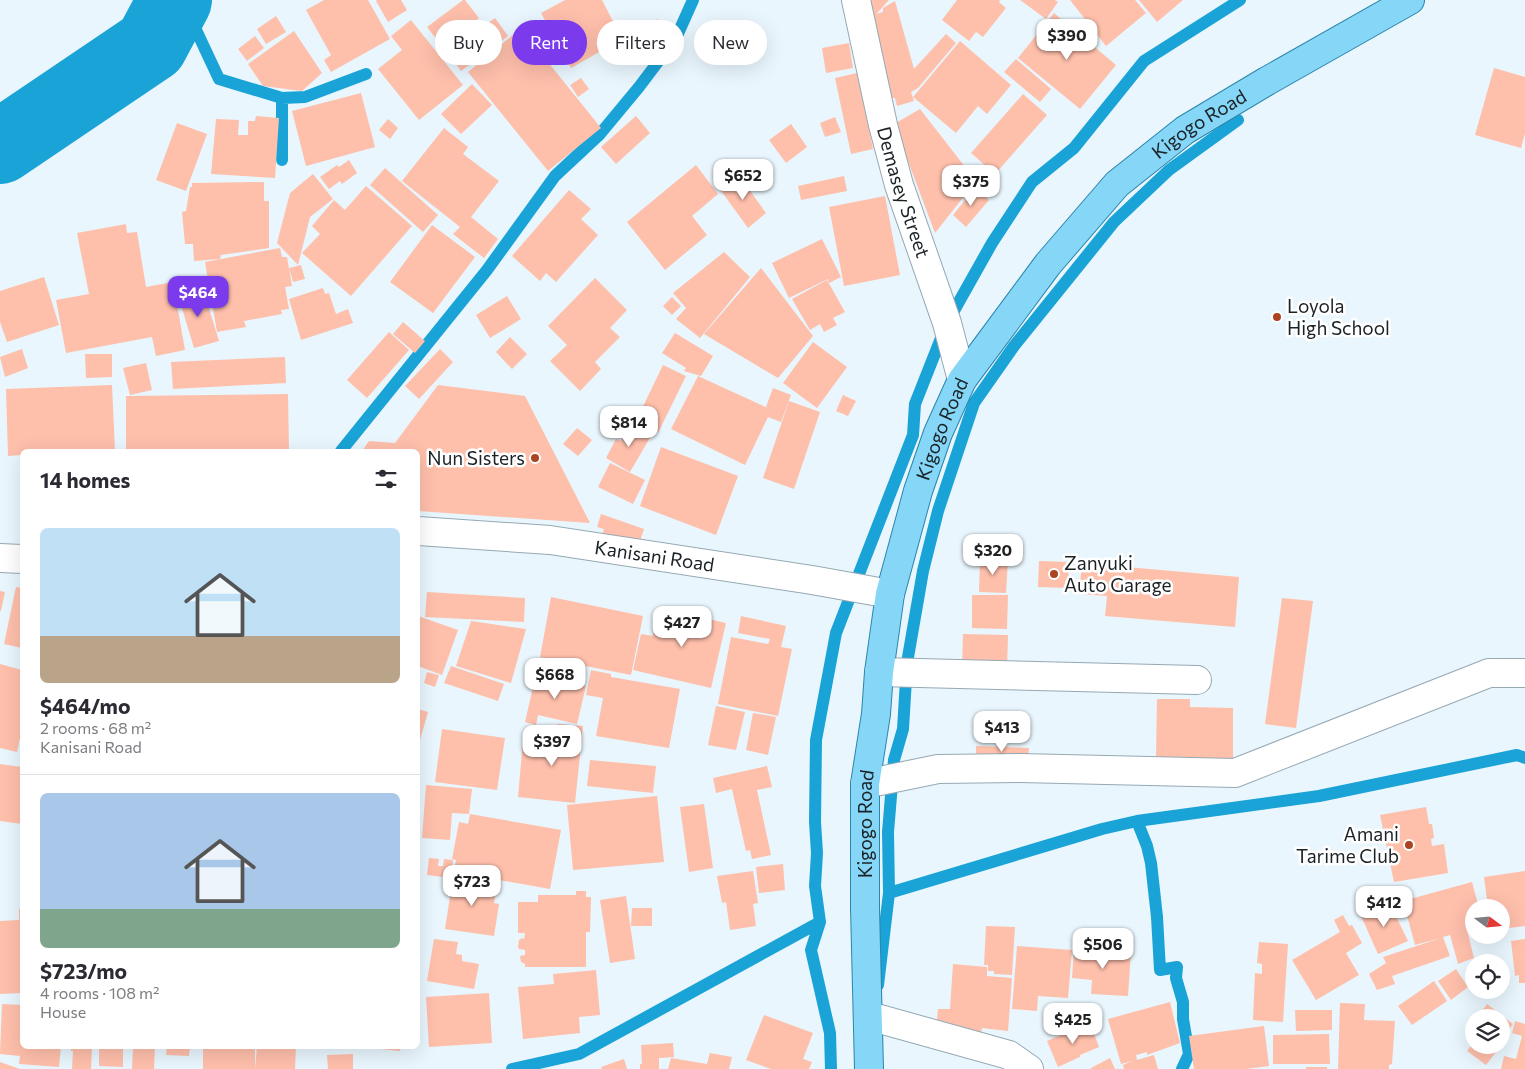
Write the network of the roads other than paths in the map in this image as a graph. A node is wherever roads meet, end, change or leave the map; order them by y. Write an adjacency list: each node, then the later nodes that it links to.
1 (856, 0): 3 (street, Demasey Street)
2 (1410, 0): 3 (main road, Kigogo Road)
3 (962, 380): 7 (main road, Kigogo Road)
4 (420, 531): 7 (street, Kanisani Road)
5 (0, 558): 6 (street)
6 (20, 559)
7 (890, 594): 8 (main road, Kigogo Road)
8 (879, 672): 10 (street); 11 (main road, Kigogo Road)
9 (1525, 673): 11 (street)
10 (1197, 680)
11 (865, 784): 12 (main road, Kigogo Road)
12 (869, 1016): 13 (main road, Kigogo Road); 14 (street)
13 (869, 1069)
14 (1029, 1069)

